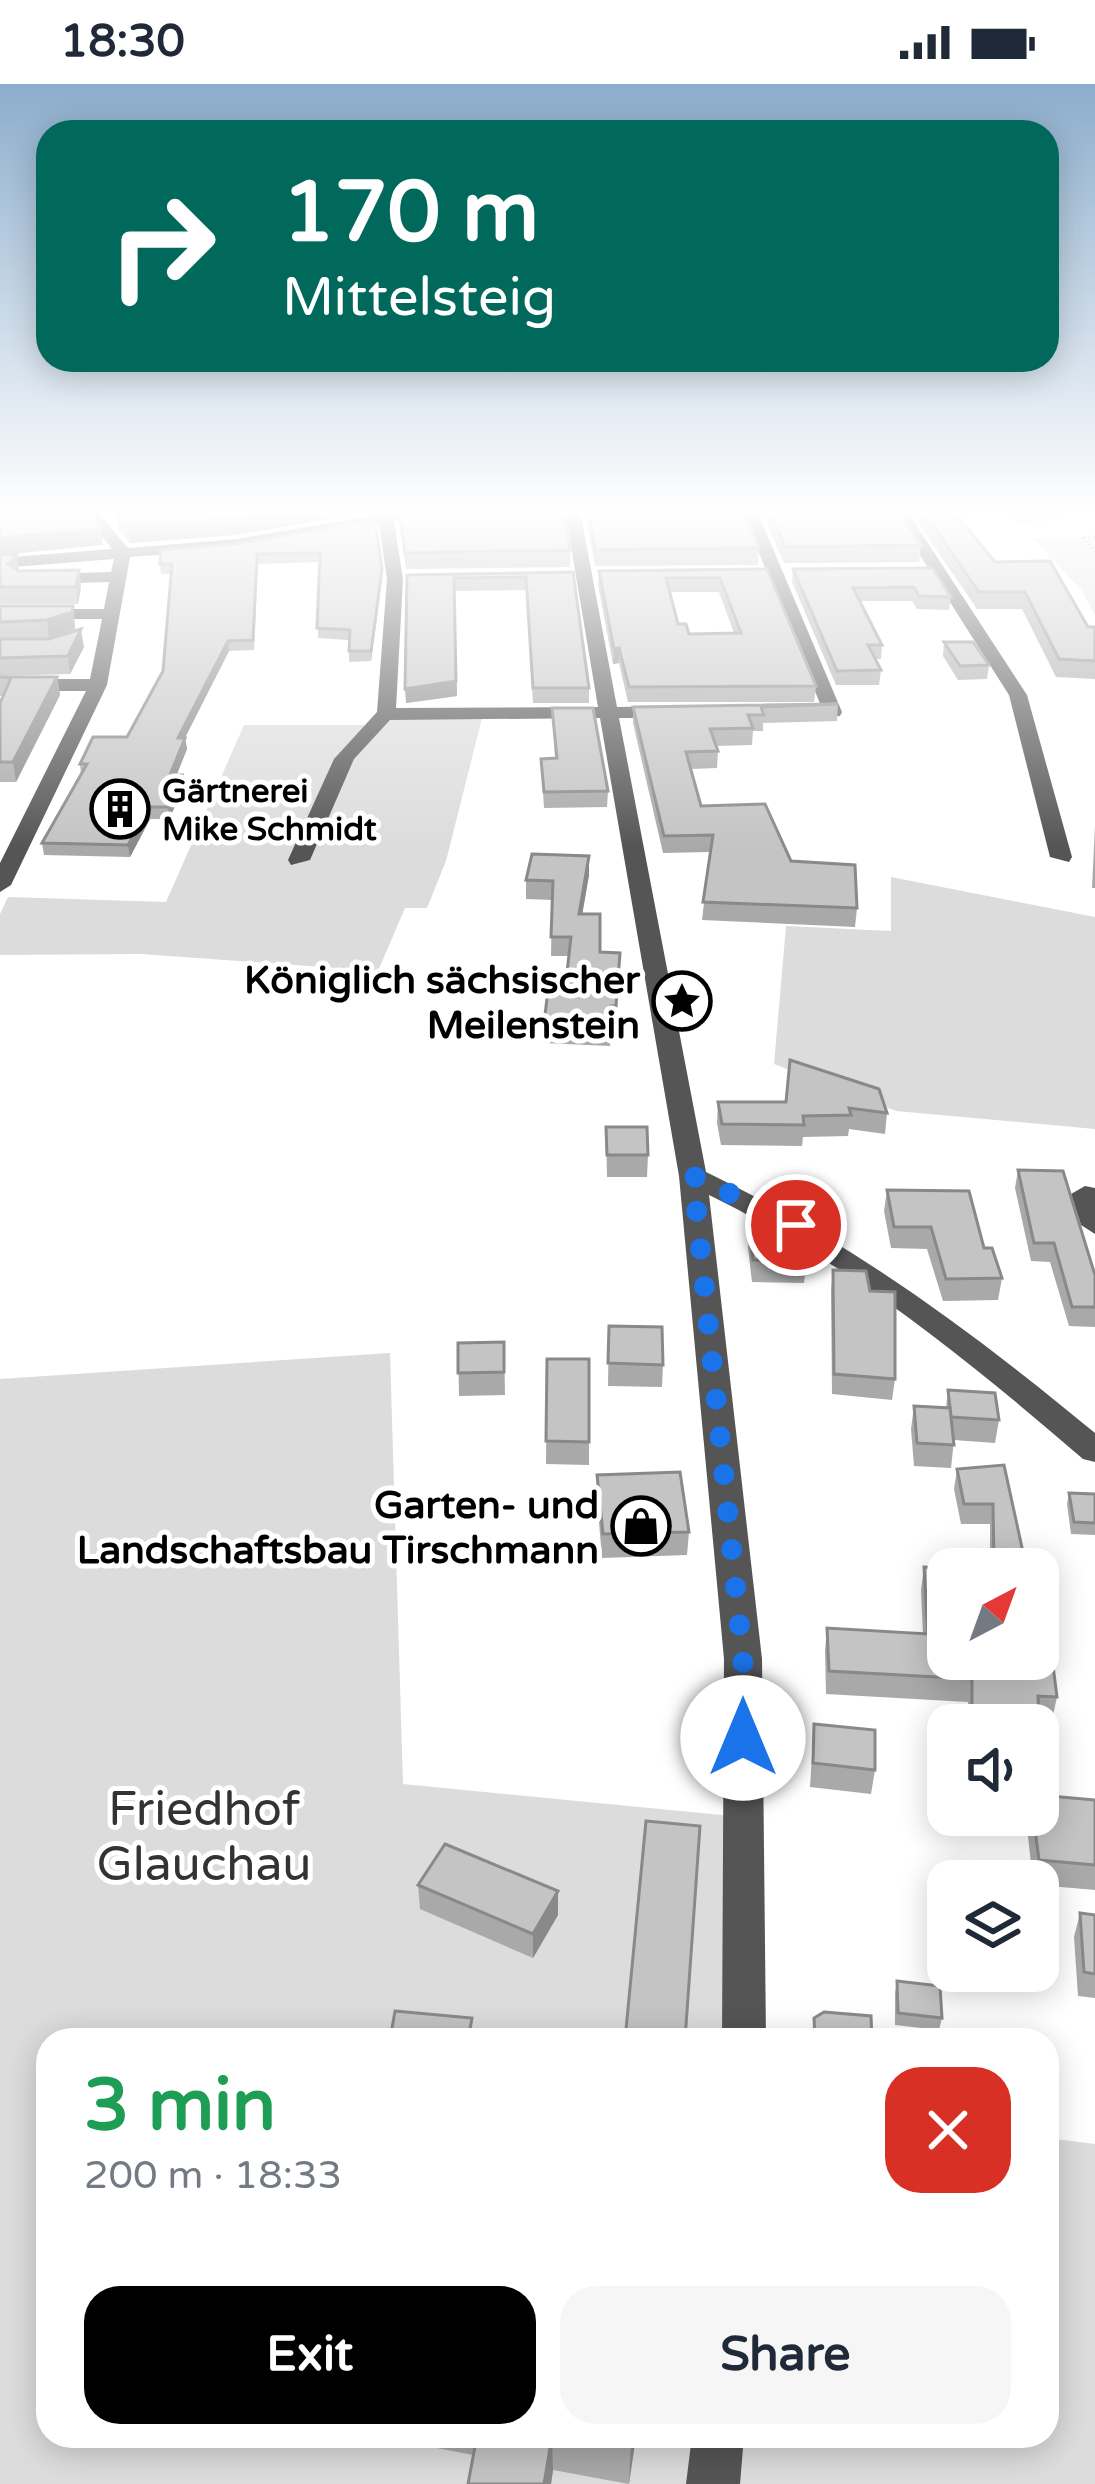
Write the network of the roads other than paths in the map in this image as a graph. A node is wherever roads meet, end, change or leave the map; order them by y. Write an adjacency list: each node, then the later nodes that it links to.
1 (109, 623): 7 (street)
2 (111, 623): 9 (street)
3 (392, 623): 13 (street)
4 (593, 623): 10 (street)
5 (795, 623): 12 (street)
6 (973, 623): 16 (street)
7 (80, 635)
8 (0, 685): 9 (street)
9 (98, 686): 14 (street)
10 (609, 712): 11 (street); 13 (street); 19 (street)
11 (698, 712)
12 (788, 712)
13 (386, 714): 17 (street)
14 (32, 820): 15 (street); 18 (street)
15 (0, 823)
16 (1061, 857)
17 (299, 860)
18 (0, 885)
19 (693, 1176): 22 (street); 23 (street)
20 (1085, 1194): 21 (street)
21 (1095, 1225)
22 (1095, 1451)
23 (744, 2028)
24 (717, 2448): 25 (street)
25 (713, 2484)

